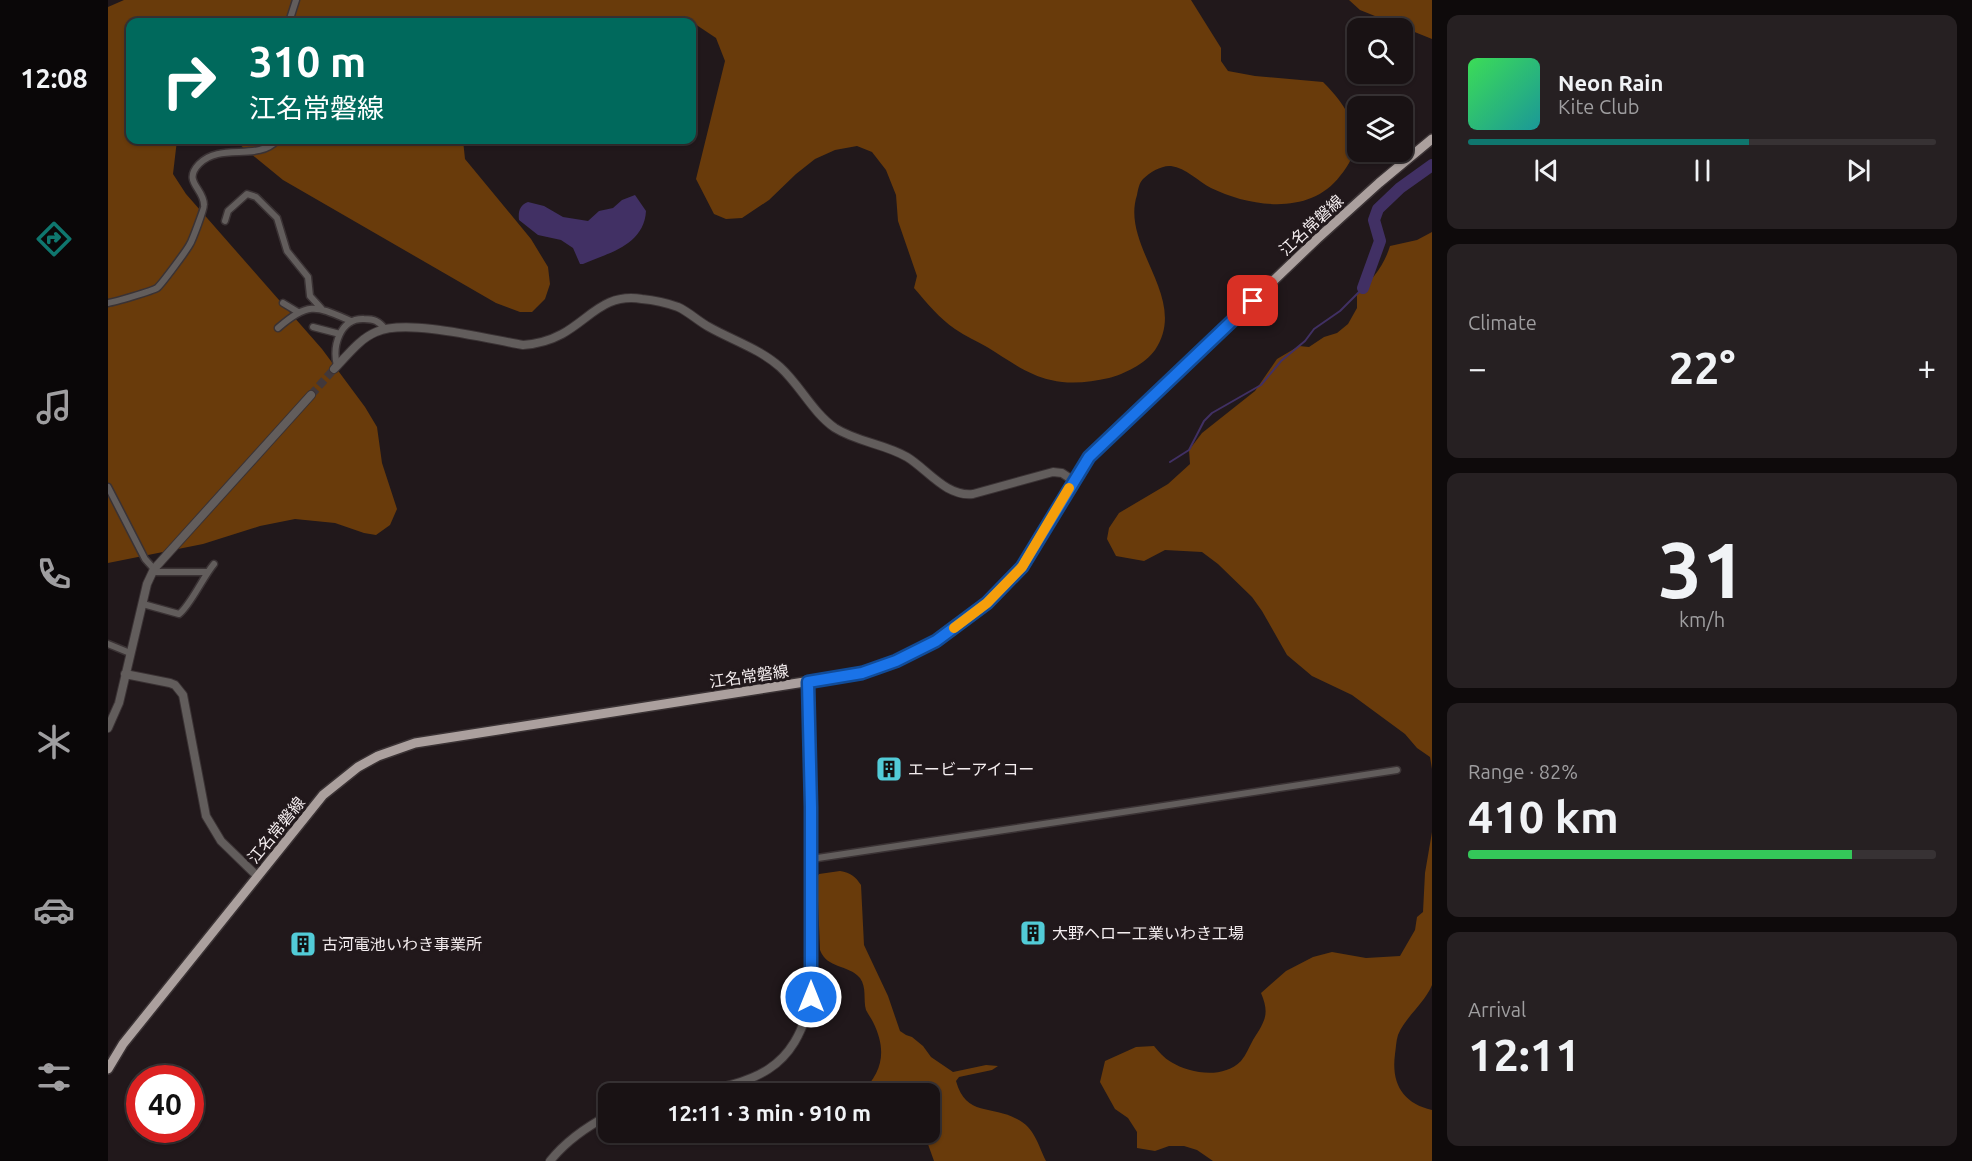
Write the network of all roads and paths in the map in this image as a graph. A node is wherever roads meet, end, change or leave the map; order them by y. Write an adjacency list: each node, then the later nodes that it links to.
1 (296, 0): 2 (street)
2 (290, 18)
3 (1432, 139): 17 (main road, 江名常磐線)
4 (271, 144): 6 (street)
5 (225, 221): 8 (street)
6 (108, 303)
7 (283, 303): 9 (street)
8 (321, 308): 9 (street); 10 (street)
9 (298, 312): 12 (street)
10 (351, 321): 13 (street); 14 (street)
11 (313, 327): 14 (street)
12 (278, 328)
13 (385, 329): 15 (street); 17 (street)
14 (340, 334): 15 (street)
15 (336, 367)
16 (311, 395): 20 (street)
17 (1074, 481): 26 (main road, 江名常磐線)
18 (108, 488): 20 (street)
19 (214, 564): 21 (street)
20 (154, 570): 21 (street); 22 (street)
21 (207, 572): 22 (street)
22 (143, 604): 24 (street)
23 (108, 644): 24 (street)
24 (130, 653): 25 (street)
25 (125, 674): 27 (street); 30 (street)
26 (808, 682): 29 (street); 30 (main road, 江名常磐線)
27 (108, 728)
28 (1397, 770): 29 (street)
29 (811, 859): 32 (street)
30 (257, 876): 31 (main road, 江名常磐線)
31 (108, 1069)
32 (738, 1083)
33 (598, 1122): 34 (street)
34 (550, 1161)

